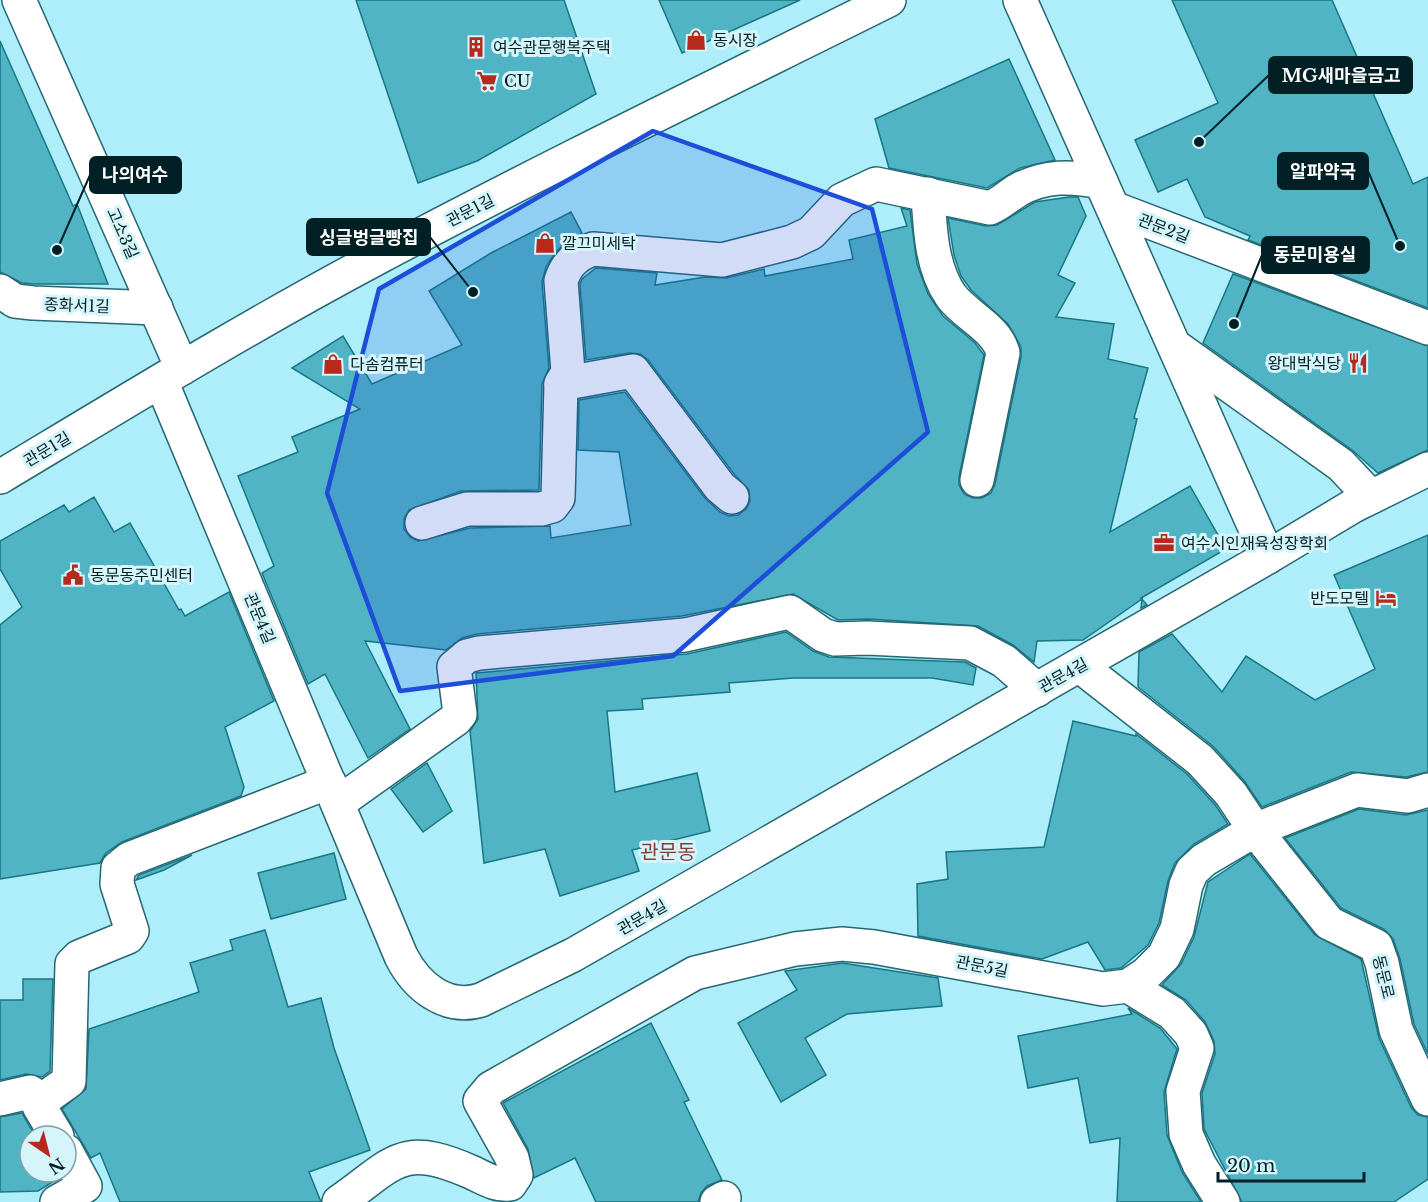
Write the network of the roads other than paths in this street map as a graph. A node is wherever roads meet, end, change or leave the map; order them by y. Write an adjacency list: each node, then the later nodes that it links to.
1 (19, 0): 7 (street, 고소3길)
2 (889, 0): 10 (street, 관문1길)
3 (1020, 0): 5 (street)
4 (928, 194): 5 (street, 관문2길); 11 (street, 관문2길); 14 (street)
5 (1107, 195): 8 (street, 관문2길); 9 (street)
6 (0, 291): 7 (street, 종화서1길)
7 (156, 308): 10 (street, 고소3길)
8 (1428, 328)
9 (1175, 346): 16 (street); 18 (street)
10 (172, 374): 13 (street, 관문1길); 22 (street, 관문4길)
11 (561, 384): 15 (street); 17 (street, 관문2길)
12 (1428, 469): 16 (street, 관문4길)
13 (0, 477)
14 (977, 480)
15 (732, 497)
16 (1371, 497): 18 (street, 관문4길)
17 (422, 523)
18 (1268, 557): 19 (street, 관문4길)
19 (1080, 666): 20 (street, 관문4길); 23 (street)
20 (1037, 690): 22 (street); 22 (street, 관문4길)
21 (1428, 790): 23 (street)
22 (333, 793): 27 (street)
23 (1255, 830): 24 (street); 26 (street, 동문로)
24 (1128, 986): 30 (street, 관문5길); 34 (street)
25 (0, 1099): 27 (street)
26 (1428, 1099)
27 (43, 1100): 28 (street)
28 (49, 1124)
29 (78, 1167): 31 (street)
30 (517, 1191): 33 (street)
31 (97, 1193): 32 (street)
32 (57, 1202)
33 (339, 1202)
34 (1223, 1202)

